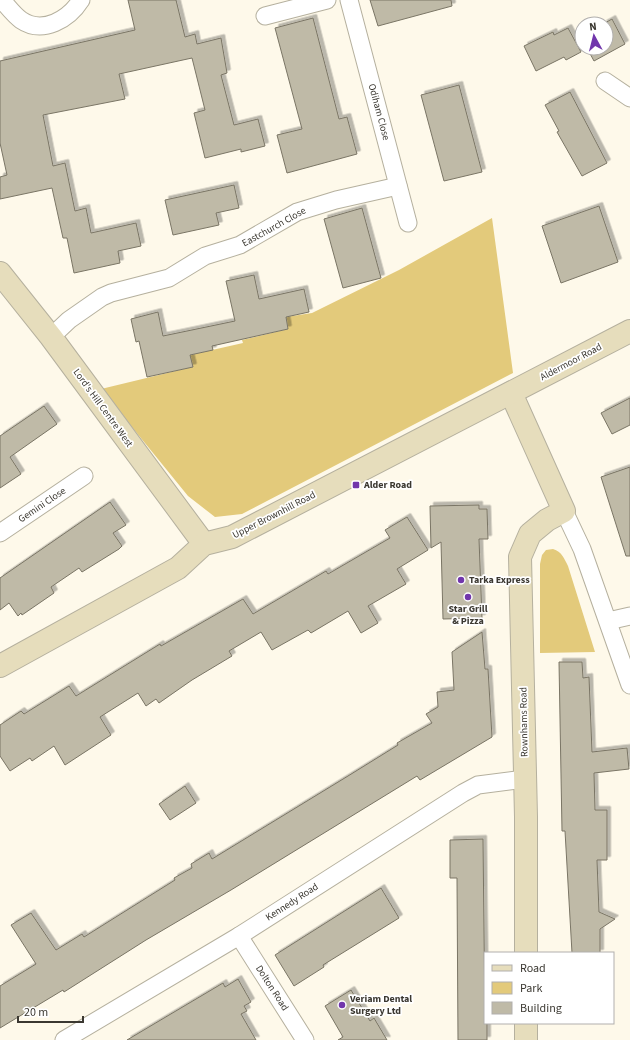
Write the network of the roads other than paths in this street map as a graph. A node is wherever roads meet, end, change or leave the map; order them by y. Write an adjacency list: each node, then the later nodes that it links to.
1 (2, 0): 2 (street)
2 (82, 0)
3 (327, 0): 5 (street)
4 (350, 0): 8 (street, Odiham Close)
5 (265, 16)
6 (605, 81): 7 (street)
7 (630, 98)
8 (398, 186): 9 (street, Odiham Close); 12 (street, Eastchurch Close)
9 (408, 223)
10 (0, 273): 12 (street, Lord's Hill Centre West)
11 (630, 331): 13 (street, Aldermoor Road)
12 (51, 337): 17 (street, Lord's Hill Centre West)
13 (511, 393): 15 (street); 17 (street, Upper Brownhill Road)
14 (84, 476): 16 (street, Gemini Close)
15 (564, 511): 19 (street); 22 (street, Rownhams Road)
16 (0, 533)
17 (204, 544): 20 (street, Upper Brownhill Road)
18 (630, 616): 19 (street)
19 (608, 621): 21 (street)
20 (0, 666)
21 (630, 685)
22 (525, 779): 23 (street, Kennedy Road); 24 (street, Rownhams Road)
23 (239, 936): 26 (street, Kennedy Road); 27 (street, Dolton Road)
24 (526, 952)
25 (526, 1024): 28 (street)
26 (64, 1040)
27 (305, 1040)
28 (526, 1040)

